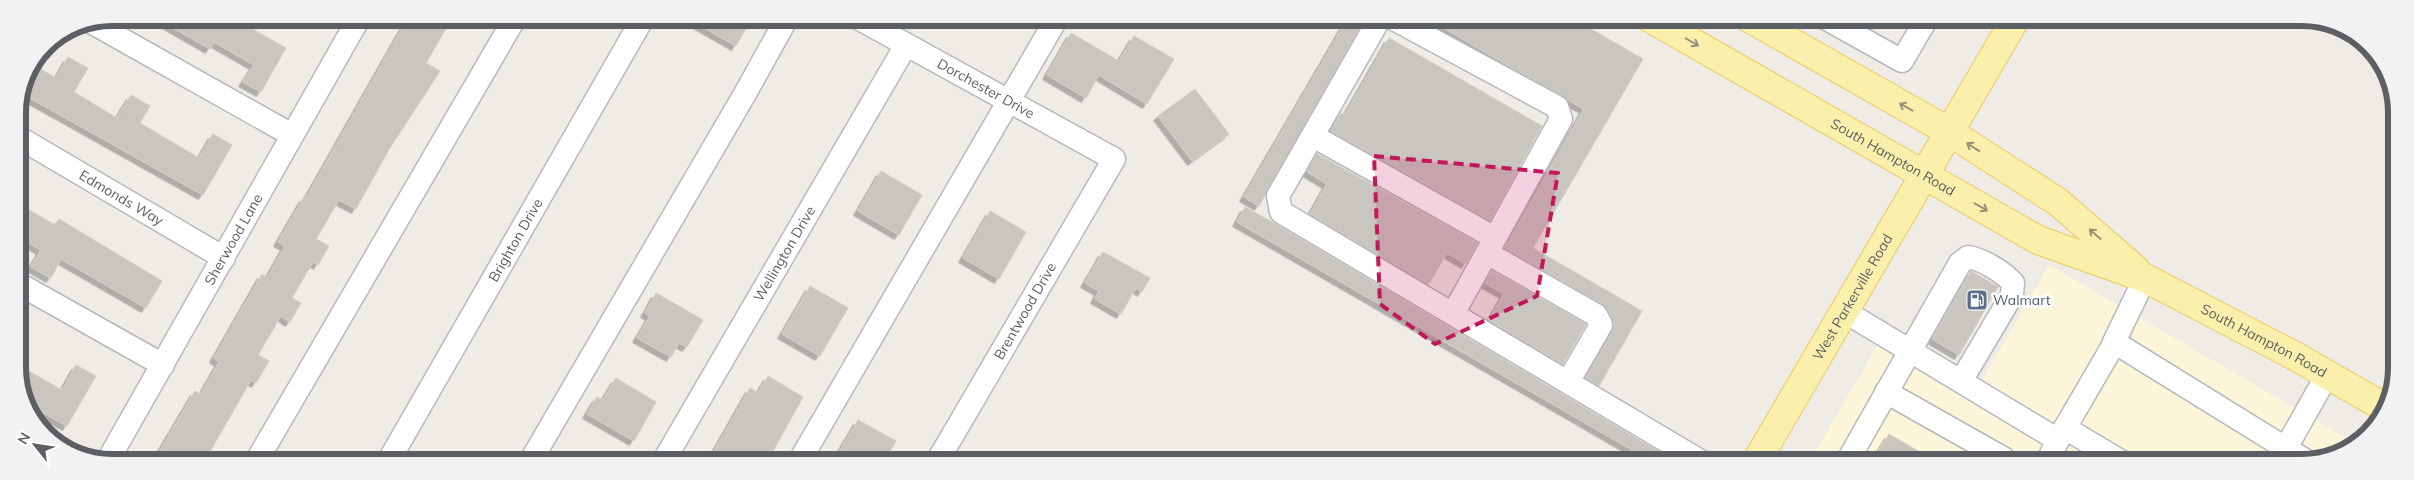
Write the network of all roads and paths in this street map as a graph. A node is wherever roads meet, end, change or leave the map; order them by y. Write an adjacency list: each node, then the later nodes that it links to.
1 (349, 26): 18 (street, Sherwood Lane)
2 (510, 26): 39 (street)
3 (638, 26): 40 (street, Brighton Drive)
4 (783, 26): 41 (street)
5 (872, 26): 15 (street, Dorchester Drive)
6 (1052, 26): 16 (street)
7 (1375, 26): 19 (street)
8 (1407, 26): 23 (street)
9 (1664, 26): 22 (main road, South Hampton Road, one-way to 22)
10 (1766, 26): 17 (main road, South Hampton Road, one-way to 10)
11 (1840, 26): 12 (street)
12 (1922, 26)
13 (2011, 26): 17 (main road, West Parkerville Road)
14 (101, 27): 18 (street)
15 (906, 45): 16 (street, Dorchester Drive); 42 (street, Wellington Drive)
16 (1008, 103): 21 (street, Dorchester Drive); 43 (street)
17 (1948, 131): 22 (main road, West Parkerville Road); 25 (main road, South Hampton Road, one-way to 17)
18 (292, 135): 24 (street, Sherwood Lane)
19 (1313, 136): 23 (street); 28 (street)
20 (26, 142): 24 (street, Edmonds Way)
21 (1114, 159): 44 (street, Brentwood Drive)
22 (1923, 174): 25 (main road, South Hampton Road, one-way to 25); 27 (main road, West Parkerville Road)
23 (1491, 245): 28 (street); 34 (street)
24 (224, 258): 31 (street, Sherwood Lane)
25 (2145, 278): 29 (street); 32 (main road, South Hampton Road)
26 (26, 288): 31 (street)
27 (1844, 311): 30 (street); 46 (main road, West Parkerville Road)
28 (1453, 314): 34 (street)
29 (2115, 342): 37 (street); 51 (street)
30 (1909, 350): 33 (street); 33 (street); 35 (street)
31 (162, 365): 38 (street, Sherwood Lane)
32 (2327, 375): 36 (main road, South Hampton Road); 52 (street)
33 (1961, 381): 37 (street)
34 (1568, 382): 45 (street)
35 (1886, 392): 47 (street); 48 (street)
36 (2380, 405)
37 (2061, 434): 49 (street); 50 (street)
38 (112, 454)
39 (261, 454)
40 (393, 454)
41 (535, 454)
42 (668, 454)
43 (804, 454)
44 (942, 454)
45 (1689, 454)
46 (1761, 454)
47 (1851, 454)
48 (1992, 454)
49 (2051, 454)
50 (2105, 454)
51 (2281, 454)
52 (2283, 454)

